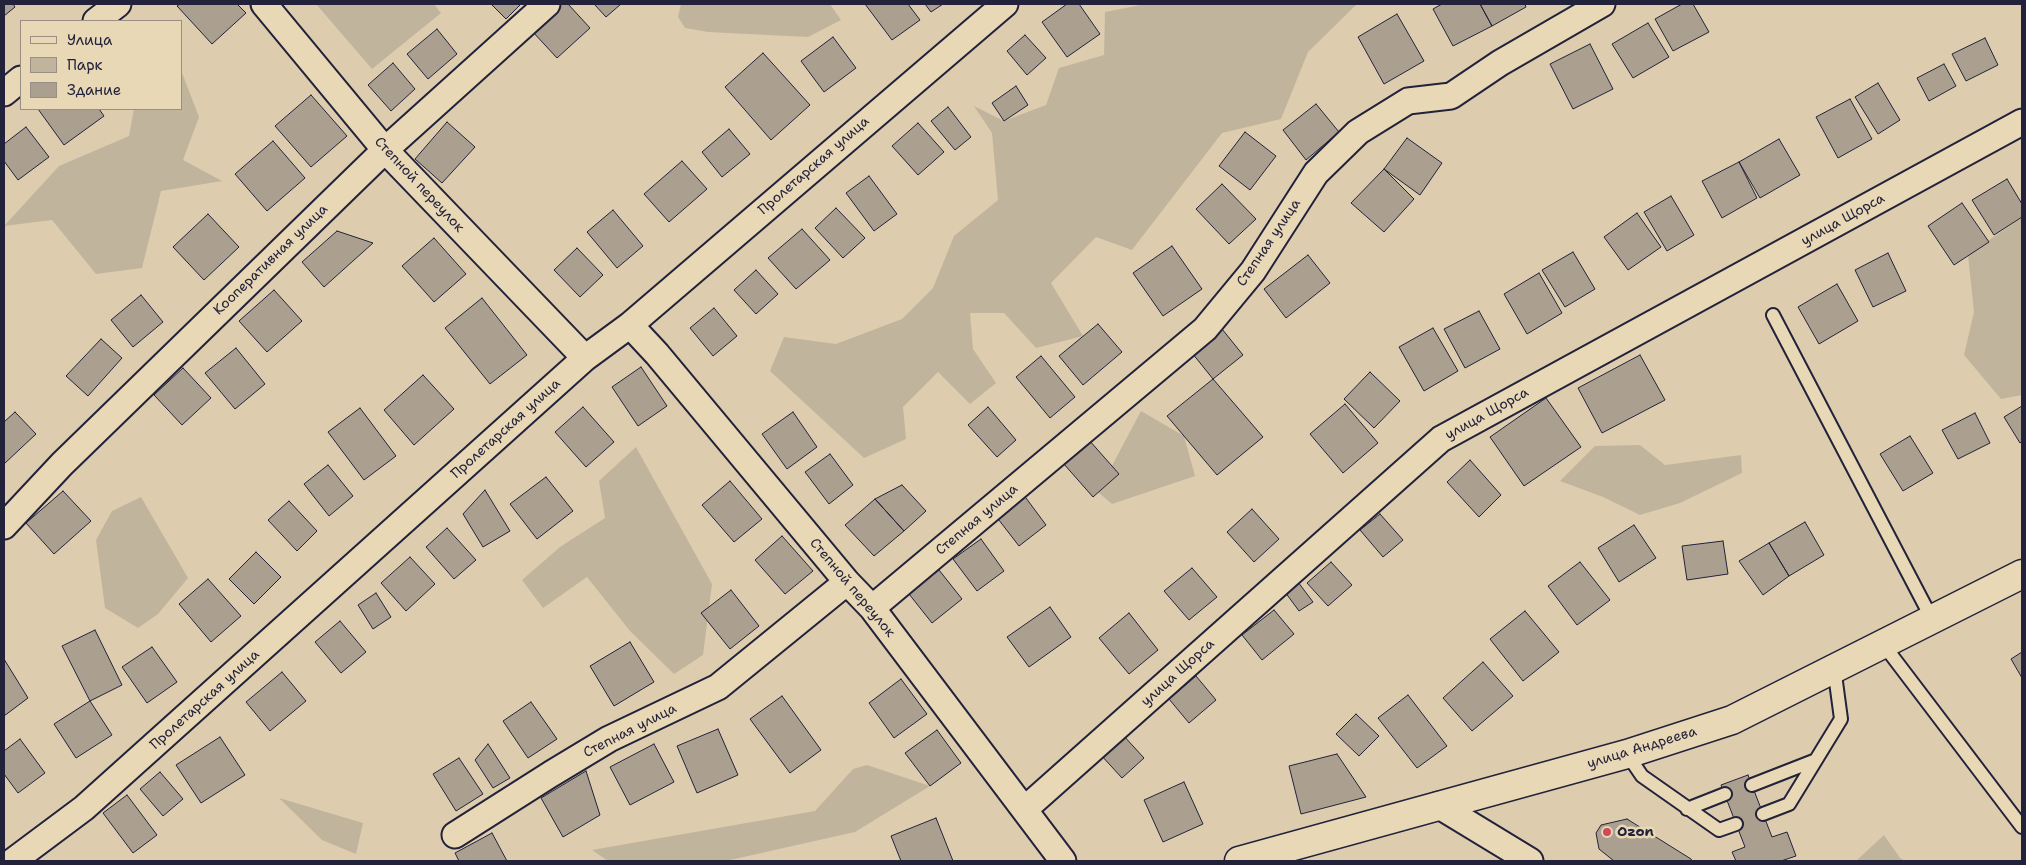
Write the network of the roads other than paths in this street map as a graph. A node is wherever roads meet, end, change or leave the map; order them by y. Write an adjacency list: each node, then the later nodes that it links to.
1 (118, 4): 6 (street)
2 (264, 4): 10 (street, Степной переулок)
3 (547, 4): 10 (street, Кооперативная улица)
4 (1005, 4): 12 (street, Пролетарская улица)
5 (1602, 4): 17 (street, Степная улица)
6 (97, 20)
7 (20, 81): 8 (street)
8 (4, 93)
9 (2022, 122): 26 (street, улица Щорса)
10 (385, 150): 13 (street, Степной переулок); 14 (street, Кооперативная улица)
11 (1773, 315): 18 (lane)
12 (630, 325): 13 (street, Пролетарская улица); 16 (street, Степной переулок)
13 (584, 358): 32 (street, Пролетарская улица)
14 (4, 526)
15 (2022, 574): 18 (main road, улица Андреева)
16 (846, 582): 17 (street, Степной переулок); 31 (street, Степная улица)
17 (872, 608): 26 (street, Степной переулок)
18 (1932, 619): 19 (main road, улица Андреева)
19 (1883, 644): 20 (main road, улица Андреева); 30 (lane)
20 (1834, 667): 21 (main road, улица Андреева); 22 (lane)
21 (1627, 754): 25 (main road, улица Андреева); 27 (lane)
22 (1816, 760): 23 (lane); 28 (lane)
23 (1752, 785)
24 (1725, 794): 27 (lane)
25 (1438, 805): 34 (main road, улица Андреева); 35 (street)
26 (1025, 809): 33 (street, Степной переулок)
27 (1687, 809): 29 (lane)
28 (1763, 814)
29 (1736, 824)
30 (2022, 827)
31 (455, 835)
32 (13, 861)
33 (1063, 861)
34 (1239, 861)
35 (1530, 861)

